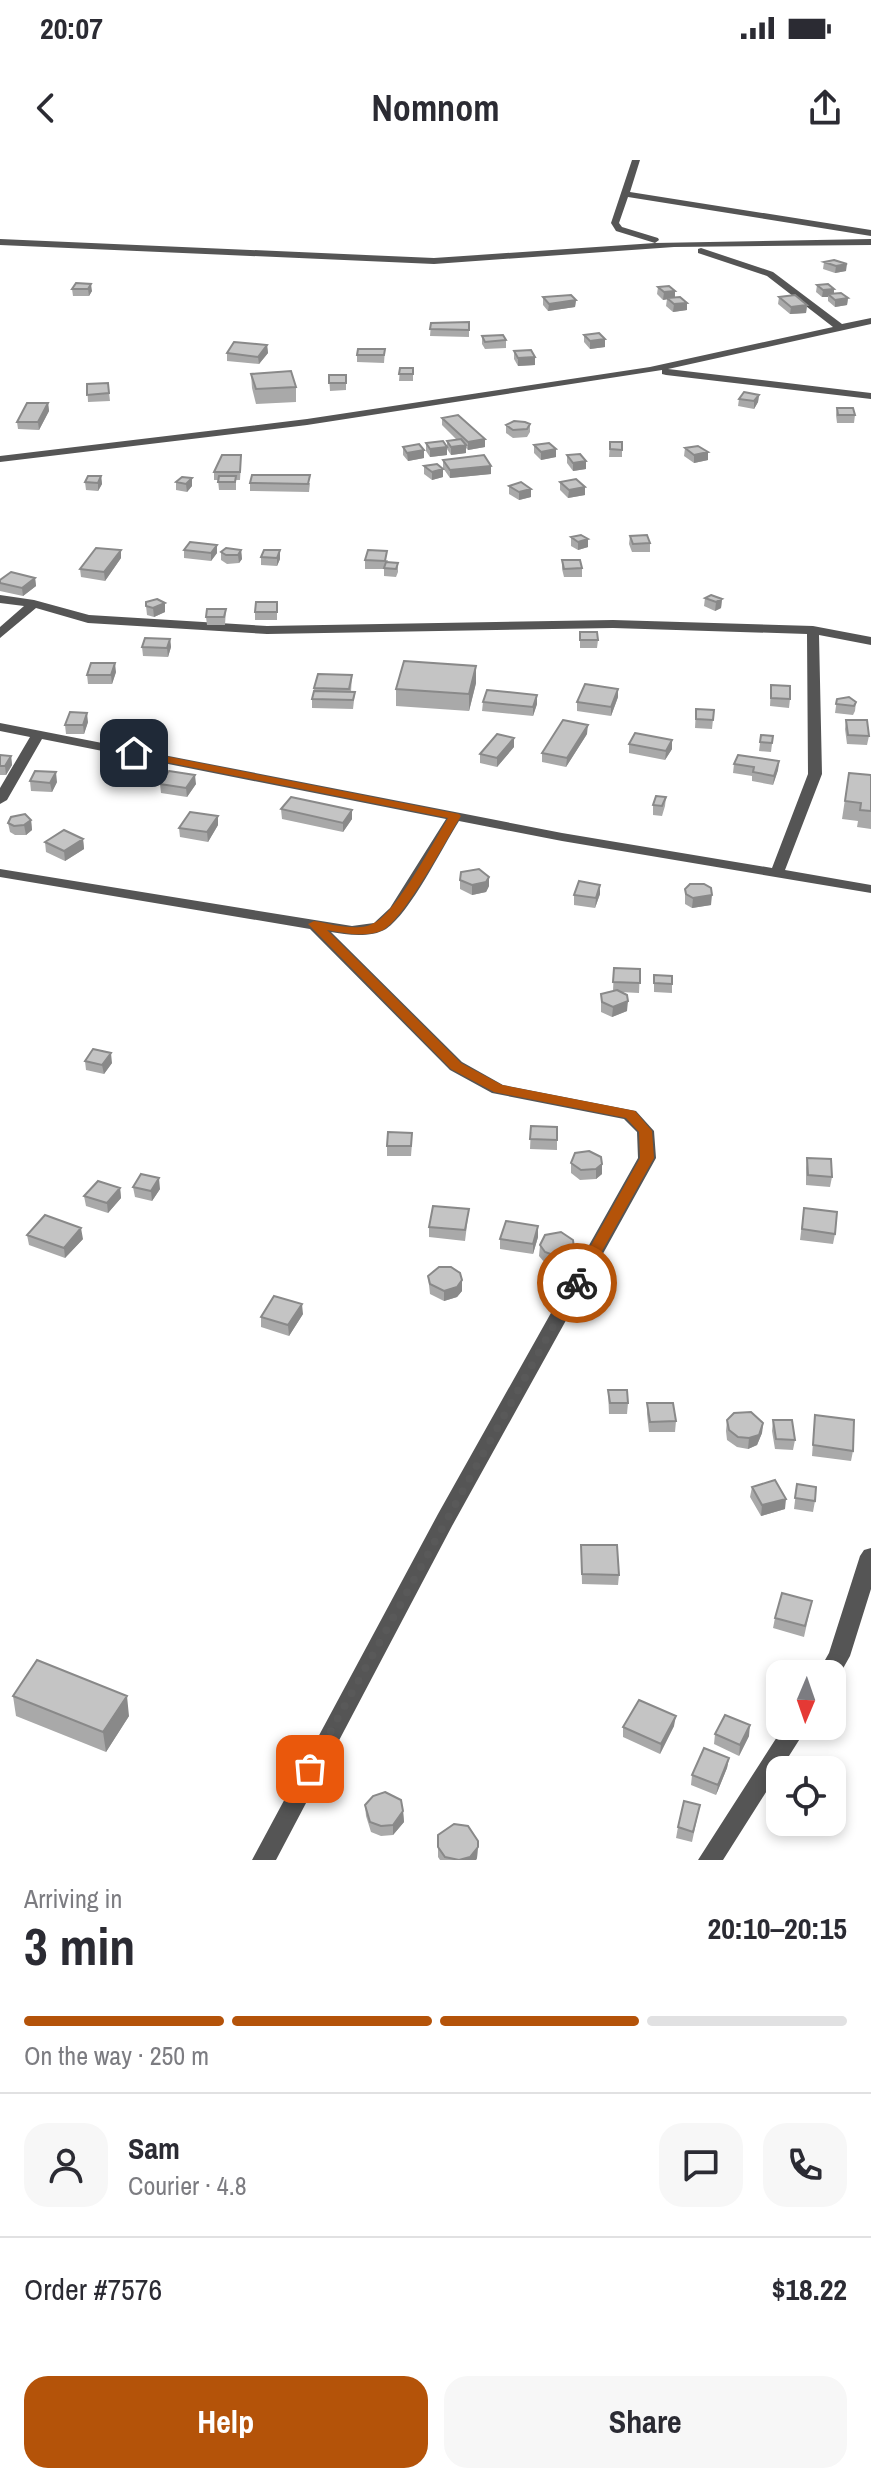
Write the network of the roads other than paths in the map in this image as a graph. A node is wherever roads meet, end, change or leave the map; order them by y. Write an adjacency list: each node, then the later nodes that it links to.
1 (636, 160): 2 (street)
2 (625, 194): 3 (street); 6 (street)
3 (871, 233)
4 (0, 242): 6 (street)
5 (871, 242): 6 (street)
6 (674, 244): 8 (street)
7 (871, 321): 8 (street)
8 (841, 328): 9 (street)
9 (650, 370): 10 (street); 11 (street)
10 (871, 396)
11 (0, 459)
12 (0, 599): 13 (street)
13 (34, 604): 14 (street); 15 (street)
14 (813, 630): 16 (street); 22 (street)
15 (0, 634)
16 (871, 641)
17 (0, 727): 18 (street)
18 (38, 735): 19 (street); 20 (street)
19 (0, 800)
20 (455, 816): 22 (street); 24 (street)
21 (0, 873): 24 (street)
22 (777, 873): 23 (street)
23 (871, 889)
24 (314, 924): 28 (street)
25 (871, 1556): 26 (street)
26 (837, 1660)
27 (788, 1740): 29 (street)
28 (264, 1860)
29 (710, 1860)

